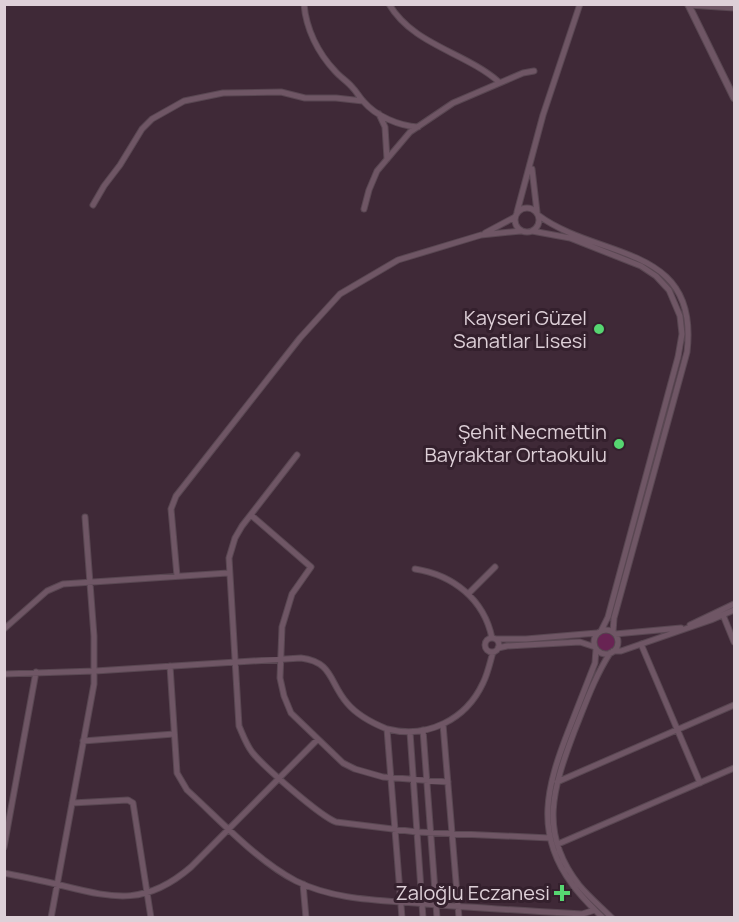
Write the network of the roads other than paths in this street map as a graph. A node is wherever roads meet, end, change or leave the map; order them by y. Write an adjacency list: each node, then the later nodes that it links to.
1 (304, 4): 9 (street)
2 (389, 4): 7 (street)
3 (580, 4): 12 (street)
4 (688, 5): 5 (street); 8 (street)
5 (735, 8)
6 (534, 71): 7 (street)
7 (499, 82): 11 (street)
8 (735, 98)
9 (363, 101): 10 (street); 14 (street)
10 (378, 113): 11 (street); 13 (street)
11 (418, 127): 13 (street)
12 (534, 151): 16 (street); 17 (street)
13 (387, 159): 15 (street)
14 (93, 205)
15 (364, 209)
16 (516, 214): 17 (street); 18 (street); 20 (street)
17 (538, 214): 19 (street); 35 (street)
18 (521, 231): 19 (street); 20 (street)
19 (532, 231): 34 (street)
20 (481, 235): 27 (street)
21 (297, 456): 22 (street)
22 (250, 515): 26 (street); 42 (street)
23 (85, 517): 28 (street)
24 (495, 567): 29 (street)
25 (415, 569): 29 (street)
26 (228, 573): 27 (street); 43 (street)
27 (177, 576): 28 (street)
28 (91, 582): 33 (street); 45 (street)
29 (468, 594): 36 (street)
30 (735, 604): 32 (street)
31 (735, 610): 32 (street)
32 (722, 613): 35 (street); 37 (street); 38 (street)
33 (4, 629)
34 (599, 632): 35 (street); 36 (street); 39 (street)
35 (614, 633): 41 (street)
36 (494, 638): 40 (street); 40 (street)
37 (734, 638)
38 (641, 644): 41 (street); 51 (street)
39 (596, 648): 40 (street); 41 (street); 71 (street)
40 (495, 650): 49 (street)
41 (612, 652): 63 (street)
42 (281, 659): 43 (street); 50 (street); 55 (street)
43 (235, 662): 44 (street); 58 (street)
44 (170, 666): 45 (street); 54 (street)
45 (94, 671): 46 (street); 56 (street)
46 (36, 672): 47 (street); 73 (street)
47 (4, 674)
48 (735, 705): 51 (street)
49 (443, 724): 52 (street); 62 (street)
50 (387, 729): 53 (street); 59 (street)
51 (677, 729): 63 (street); 64 (street)
52 (423, 730): 53 (street); 61 (street)
53 (410, 732): 60 (street)
54 (174, 734): 56 (street); 66 (street)
55 (318, 739): 58 (street); 59 (street)
56 (83, 741): 65 (street)
57 (735, 768): 64 (street)
58 (280, 777): 66 (street); 67 (street)
59 (391, 778): 60 (street); 67 (street)
60 (413, 780): 61 (street); 68 (street)
61 (426, 781): 62 (street); 69 (street)
62 (448, 782): 70 (street)
63 (557, 782): 72 (street)
64 (700, 783): 72 (street)
65 (72, 803): 75 (street); 77 (street)
66 (229, 828): 76 (street); 77 (street)
67 (394, 830): 68 (street); 78 (street)
68 (417, 832): 69 (street); 79 (street)
69 (430, 833): 70 (street); 80 (street)
70 (452, 834): 71 (street); 81 (street)
71 (550, 838): 82 (street)
72 (558, 844): 91 (street)
73 (4, 847)
74 (4, 873): 75 (street)
75 (57, 884): 77 (street); 83 (street)
76 (303, 884): 78 (street); 85 (street)
77 (147, 893): 84 (street)
78 (400, 902): 79 (street); 86 (street)
79 (422, 903): 80 (street); 87 (street)
80 (436, 904): 81 (street); 88 (street)
81 (458, 906): 82 (street); 89 (street)
82 (595, 910): 90 (street)
83 (51, 918)
84 (152, 918)
85 (306, 918)
86 (402, 918)
87 (423, 918)
88 (437, 918)
89 (459, 918)
90 (603, 918)
91 (612, 918)

